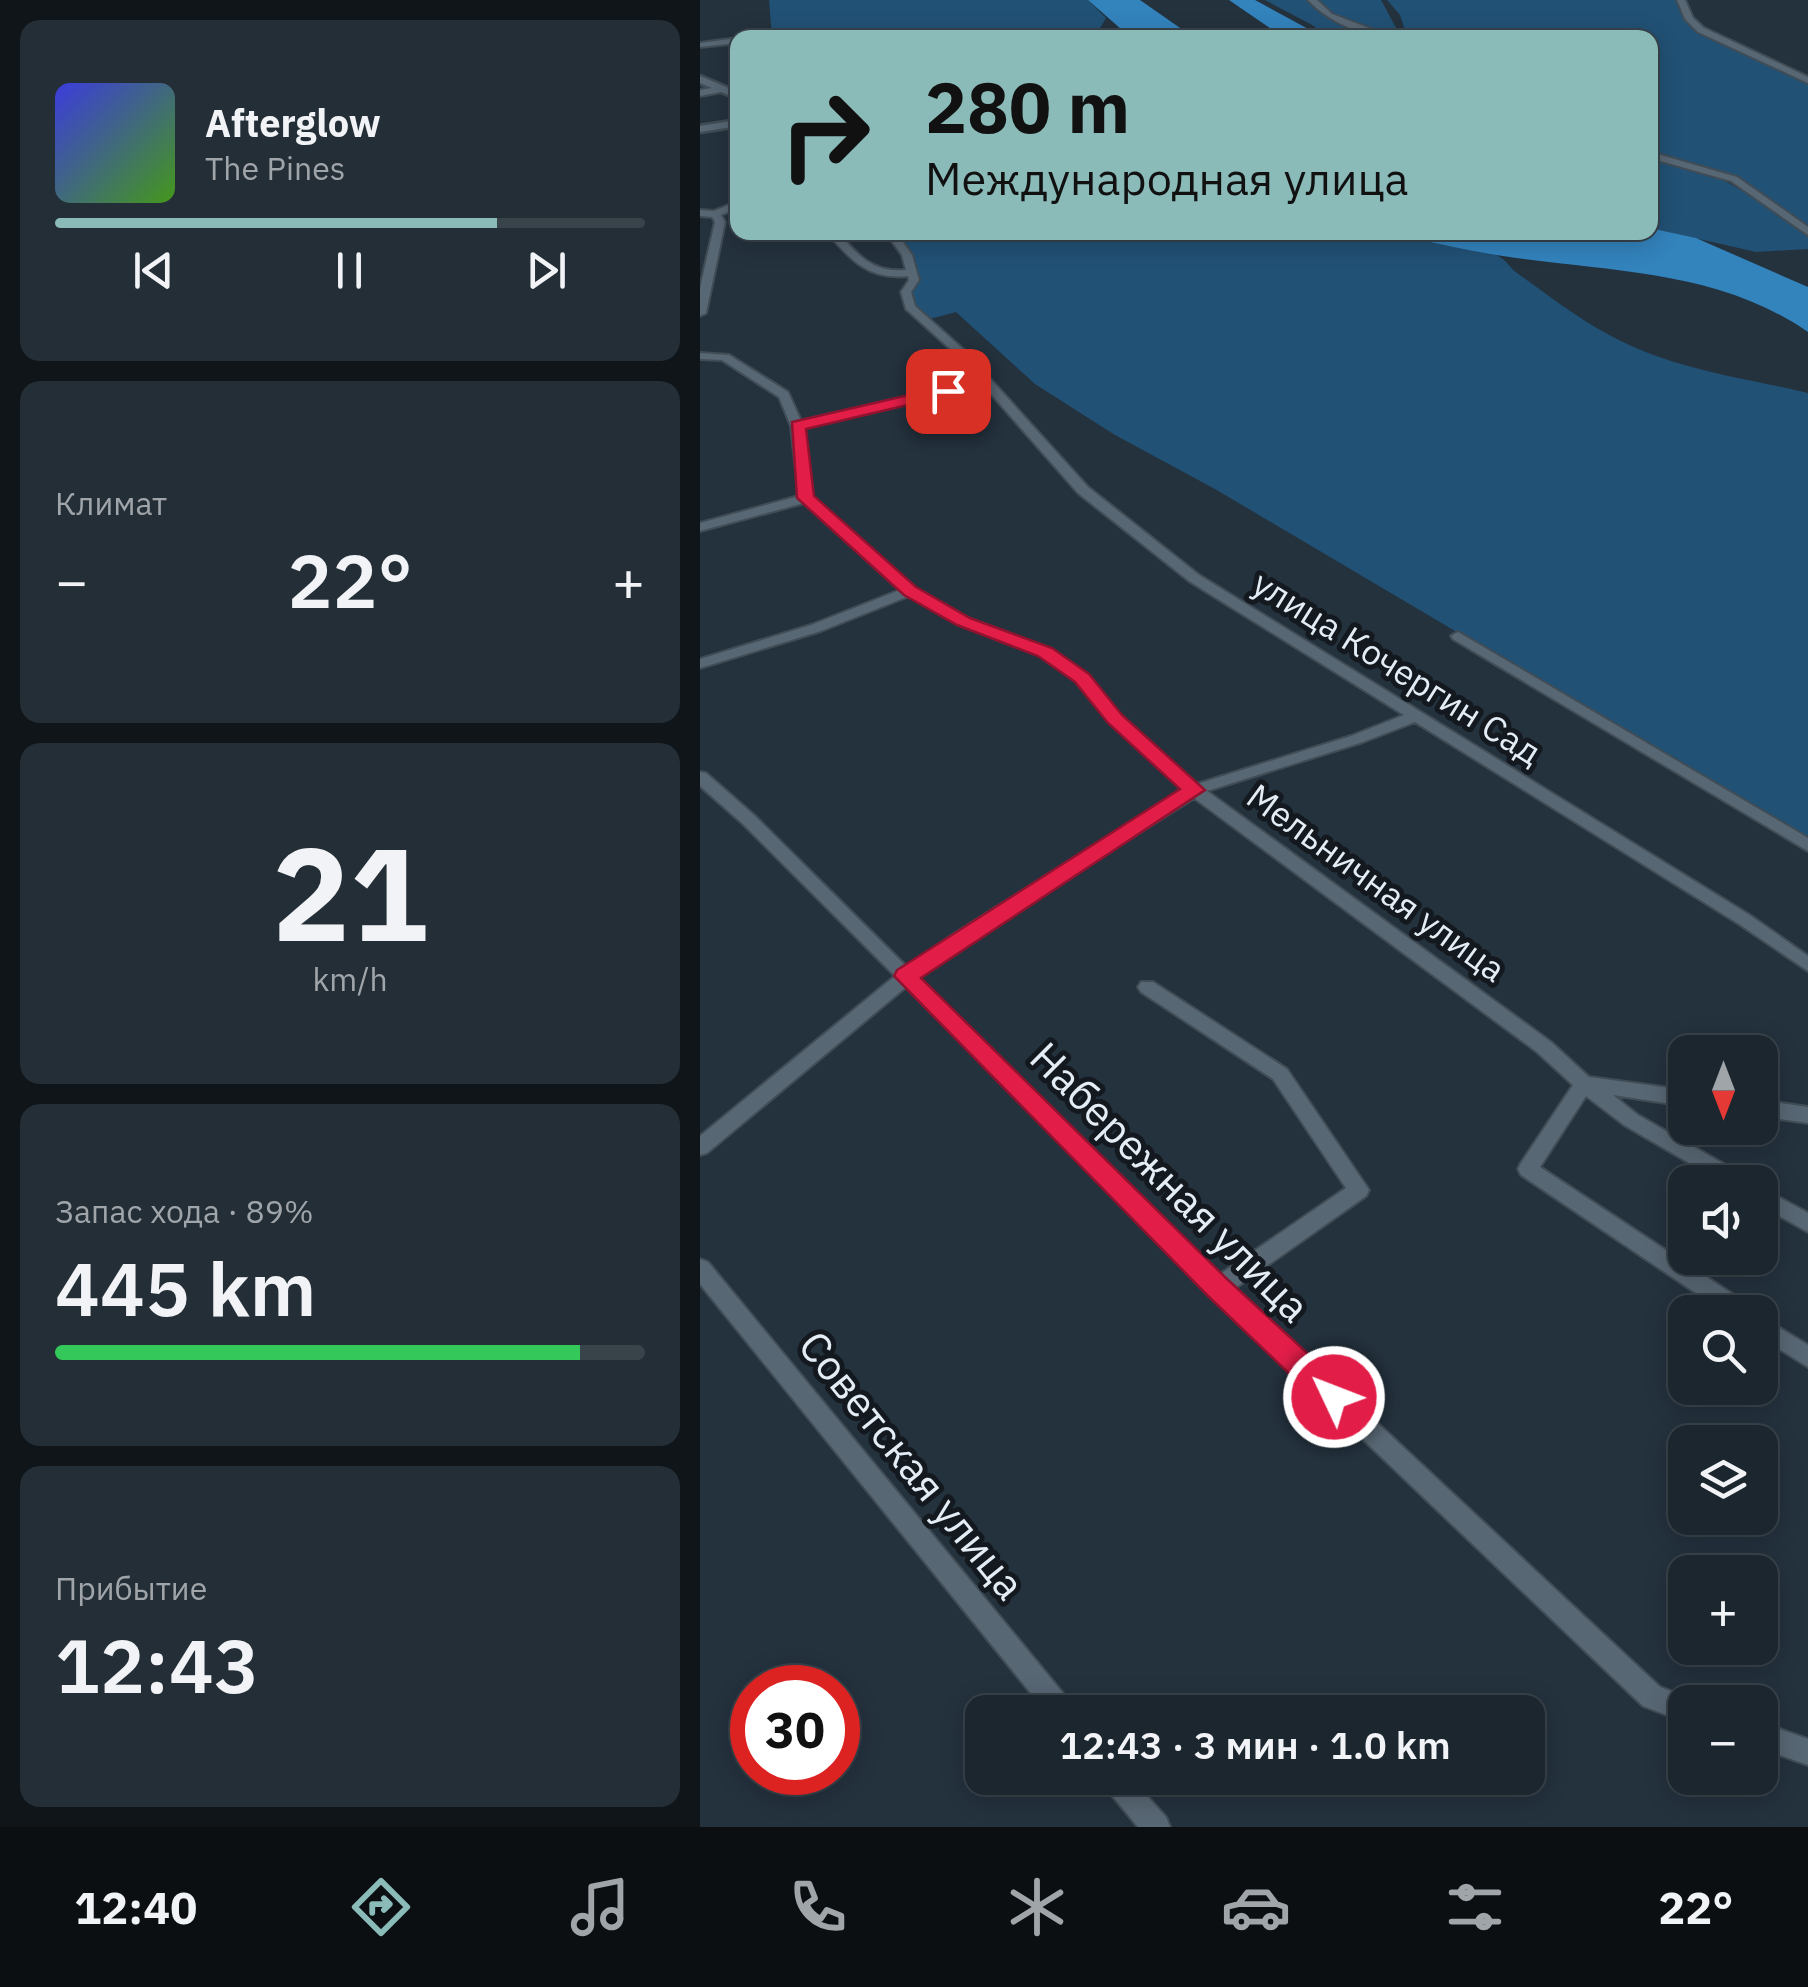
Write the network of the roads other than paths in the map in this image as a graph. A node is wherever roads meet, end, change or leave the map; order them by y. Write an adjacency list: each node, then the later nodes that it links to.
1 (1312, 0): 3 (street)
2 (1681, 0): 7 (street)
3 (1368, 30)
4 (730, 41): 5 (street)
5 (700, 45)
6 (700, 79): 8 (street)
7 (1808, 80)
8 (724, 89): 9 (street); 10 (street)
9 (730, 92)
10 (700, 93)
11 (730, 124): 12 (street)
12 (700, 129)
13 (1658, 157): 17 (street)
14 (730, 207): 16 (street)
15 (700, 213): 16 (street)
16 (715, 214): 20 (street)
17 (1808, 232)
18 (839, 240): 21 (street)
19 (896, 240): 21 (street, улица Кочергин Сад)
20 (705, 270): 22 (street)
21 (910, 273): 24 (street, улица Кочергин Сад)
22 (700, 312)
23 (700, 356): 25 (street)
24 (986, 382): 25 (street); 31 (street, улица Кочергин Сад)
25 (797, 426): 26 (street)
26 (806, 498): 27 (street); 28 (street, Мельничная улица)
27 (700, 527)
28 (910, 591): 30 (street); 33 (street, Мельничная улица)
29 (1458, 636): 34 (street)
30 (700, 664)
31 (1418, 715): 33 (street); 35 (street, улица Кочергин Сад)
32 (700, 777): 36 (street, Набережная улица)
33 (1194, 790): 36 (street); 38 (street, Мельничная улица)
34 (1808, 846)
35 (1808, 965)
36 (906, 976): 42 (street); 47 (street, Набережная улица)
37 (1146, 986): 47 (street)
38 (1584, 1084): 39 (street); 43 (street, Мельничная улица); 48 (street)
39 (1668, 1096)
40 (1778, 1111): 41 (street)
41 (1808, 1115)
42 (700, 1147)
43 (1709, 1165)
44 (1778, 1206): 45 (street)
45 (1808, 1223)
46 (700, 1268): 51 (street, Советская улица)
47 (1218, 1288): 52 (street, Набережная улица)
48 (1716, 1295)
49 (1778, 1337): 50 (street)
50 (1808, 1358)
51 (1048, 1695)
52 (1668, 1702)
53 (1778, 1741): 54 (street)
54 (1808, 1752)
55 (1129, 1795): 56 (street)
56 (1156, 1827)

